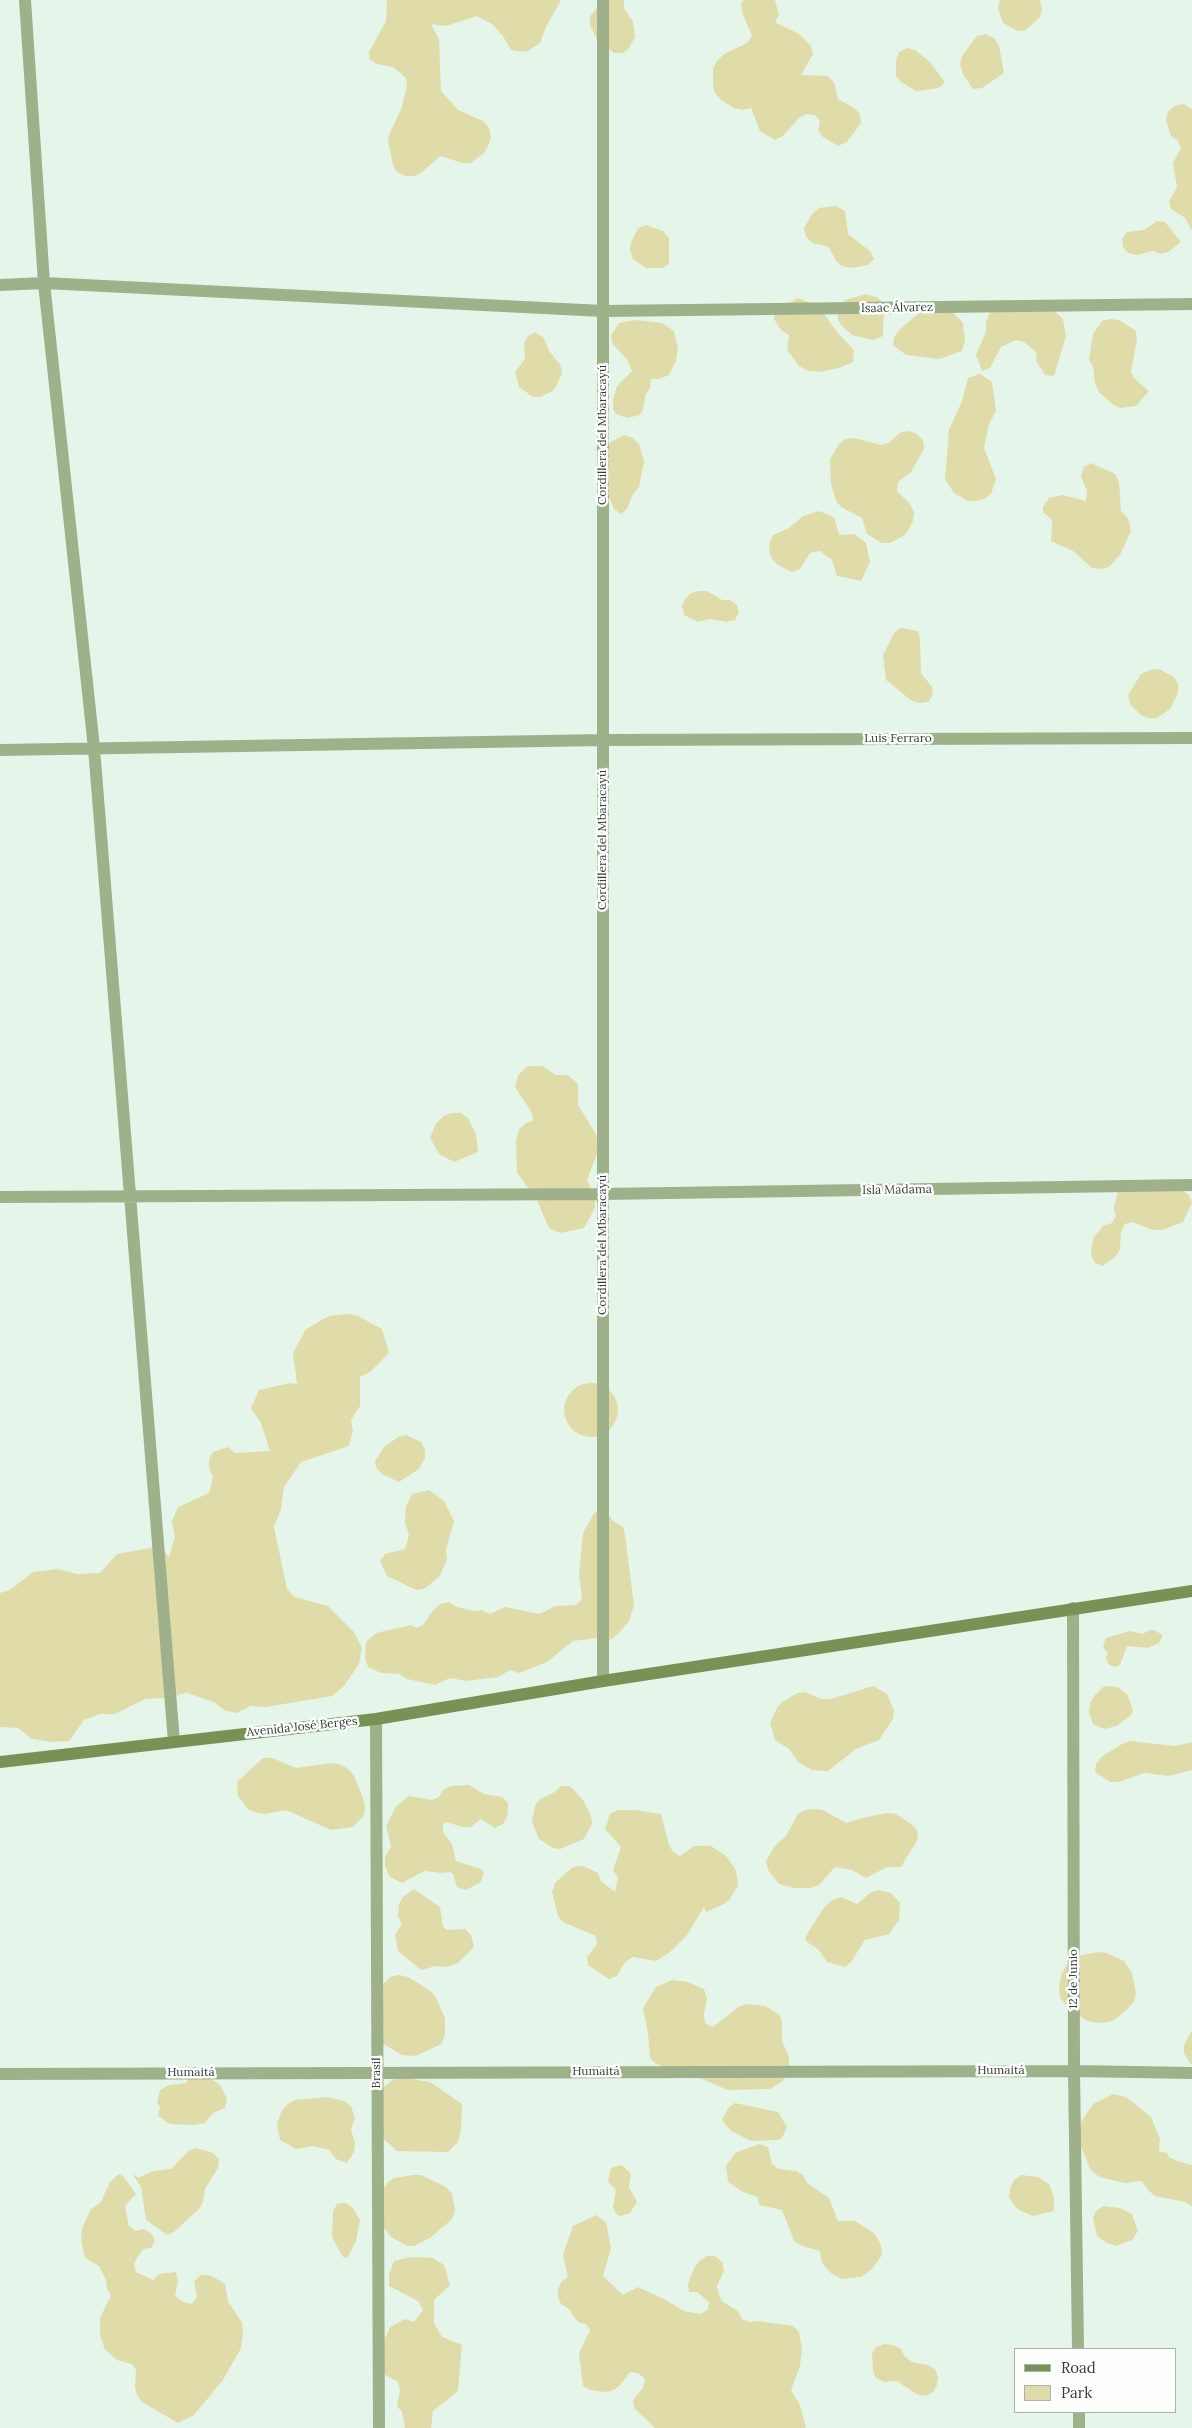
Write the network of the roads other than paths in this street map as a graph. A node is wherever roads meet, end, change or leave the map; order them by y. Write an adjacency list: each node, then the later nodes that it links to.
1 (25, 0): 3 (street)
2 (603, 0): 6 (street, Cordillera del Mbaracayú)
3 (44, 283): 4 (street, Isaac Álvarez); 6 (street, Isaac Álvarez); 9 (street)
4 (0, 285)
5 (1192, 304): 6 (street, Isaac Álvarez)
6 (603, 312): 8 (street, Cordillera del Mbaracayú)
7 (1192, 738): 8 (street, Luis Ferraro)
8 (603, 740): 9 (street, Luis Ferraro); 12 (street, Cordillera del Mbaracayú)
9 (94, 748): 10 (street, Luis Ferraro); 14 (street)
10 (0, 750)
11 (1192, 1185): 12 (street, Isla Madama)
12 (603, 1194): 14 (street, Isla Madama); 17 (street, Cordillera del Mbaracayú)
13 (0, 1197): 14 (street, Isla Madama)
14 (130, 1197): 19 (street)
15 (1192, 1591): 16 (main road, Avenida José Berges)
16 (1073, 1608): 17 (main road, Avenida José Berges); 21 (street, 12 de Junio)
17 (603, 1681): 18 (main road, Avenida José Berges)
18 (376, 1719): 19 (main road, Avenida José Berges); 22 (street, Brasil)
19 (174, 1742): 20 (main road, Avenida José Berges)
20 (0, 1762)
21 (1074, 2071): 22 (street, Humaitá); 23 (street, Humaitá); 25 (street, 12 de Junio)
22 (377, 2073): 24 (street, Humaitá); 27 (street, Brasil)
23 (1192, 2073)
24 (0, 2074)
25 (1078, 2348)
26 (1078, 2413): 28 (street)
27 (379, 2428)
28 (1079, 2428)

